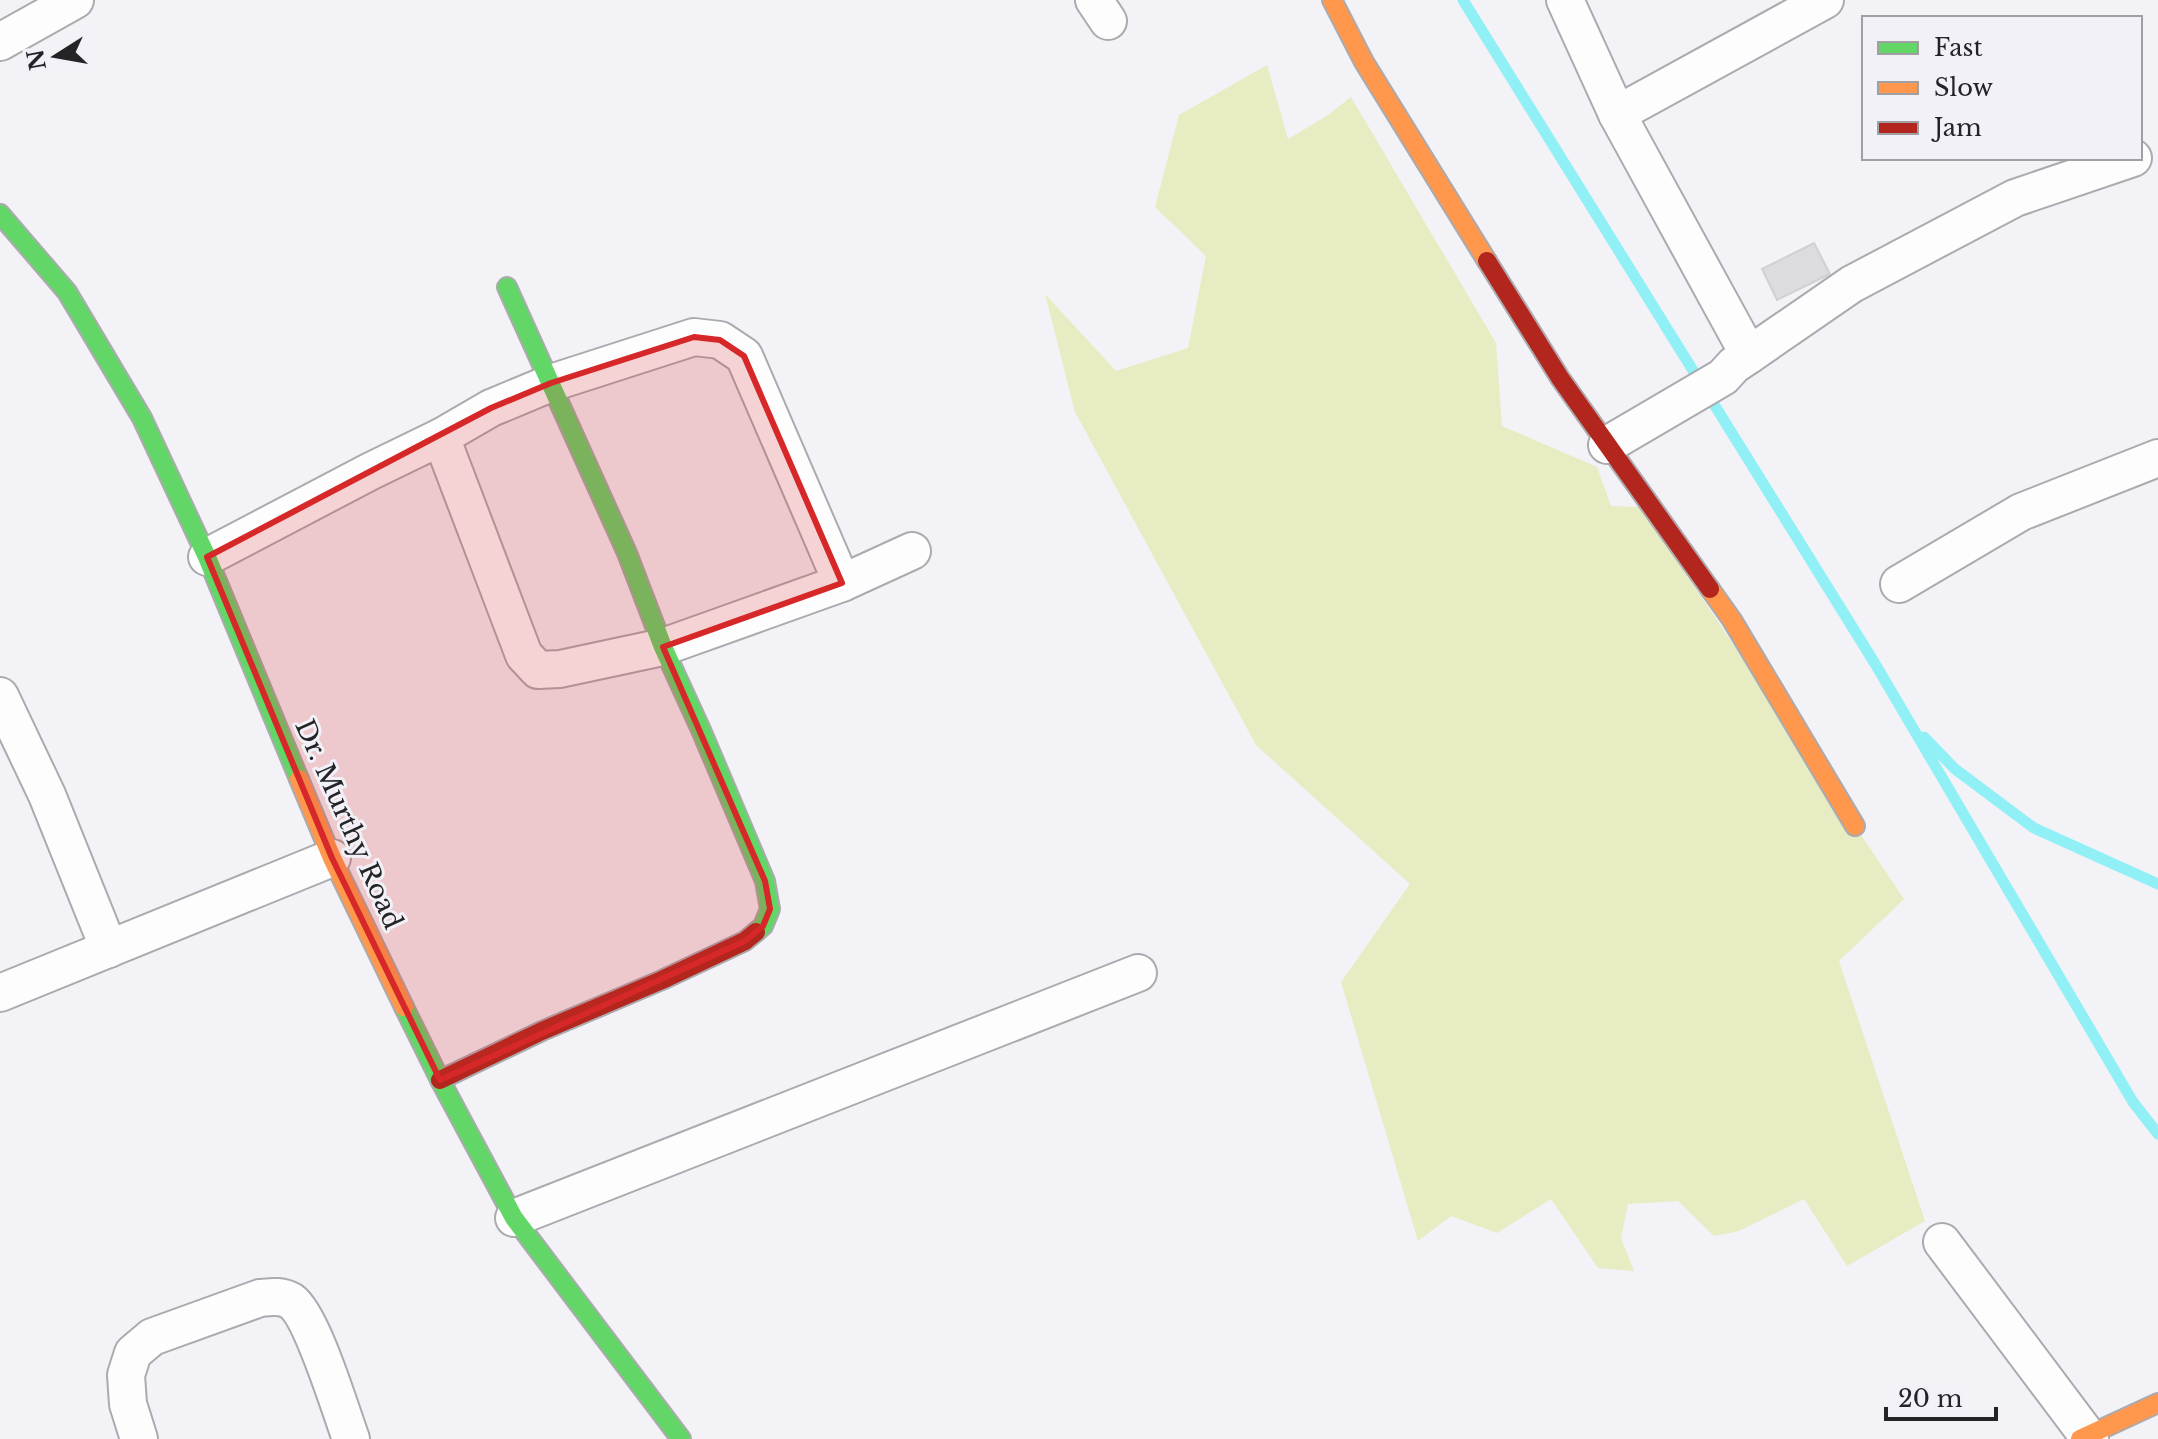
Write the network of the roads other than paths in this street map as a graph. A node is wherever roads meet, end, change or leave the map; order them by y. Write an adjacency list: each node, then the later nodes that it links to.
1 (75, 0): 5 (street)
2 (1332, 0): 13 (street)
3 (1565, 0): 6 (street)
4 (1825, 0): 6 (street)
5 (0, 42)
6 (1617, 114): 10 (street)
7 (2127, 160): 10 (street)
8 (0, 214): 16 (street, Dr. Murthy Road)
9 (507, 287): 11 (street)
10 (1736, 366): 13 (street)
11 (551, 383): 12 (street); 17 (street); 19 (street)
12 (441, 437): 16 (street); 19 (street)
13 (1607, 445): 21 (street)
14 (2158, 458): 18 (street)
15 (912, 551): 17 (street)
16 (207, 557): 22 (street, Dr. Murthy Road)
17 (842, 583): 19 (street)
18 (1899, 584)
19 (663, 647): 26 (street)
20 (0, 696): 23 (street)
21 (1855, 826)
22 (332, 858): 23 (street); 26 (street, Dr. Murthy Road)
23 (109, 949): 25 (street)
24 (1138, 973): 27 (street)
25 (0, 993)
26 (440, 1080): 27 (street, Dr. Murthy Road)
27 (514, 1218): 33 (street, Dr. Murthy Road)
28 (1942, 1242): 30 (street)
29 (2158, 1403): 30 (street)
30 (2086, 1438)
31 (139, 1439): 32 (street)
32 (351, 1439)
33 (681, 1439)

